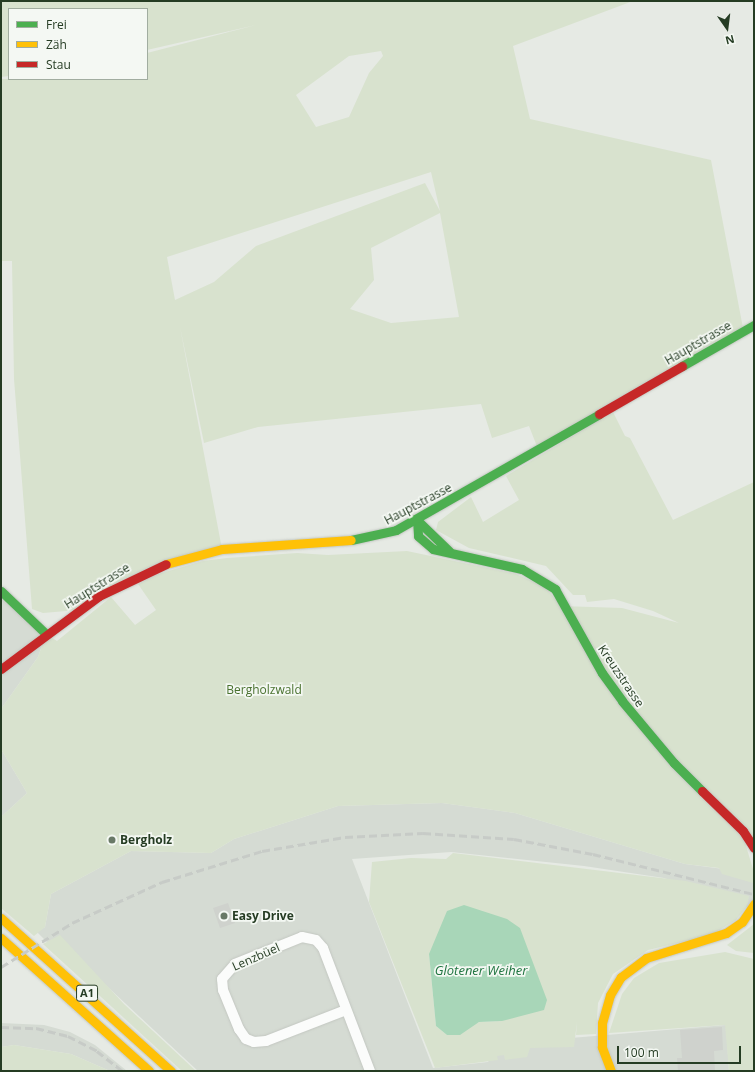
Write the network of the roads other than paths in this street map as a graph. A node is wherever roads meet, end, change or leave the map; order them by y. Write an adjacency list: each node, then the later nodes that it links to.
1 (754, 325): 2 (main road, Hauptstrasse)
2 (416, 520): 4 (main road, Hauptstrasse); 6 (main road, Kreuzstrasse)
3 (1, 591): 4 (main road)
4 (46, 634): 5 (main road, Hauptstrasse)
5 (1, 669)
6 (754, 848)
7 (754, 904): 14 (main road)
8 (1, 918): 12 (main road, A1)
9 (1, 938): 11 (main road, A1)
10 (346, 1010): 10 (street, Lenzbüel); 13 (street, Lenzbüel)
11 (149, 1071)
12 (171, 1071)
13 (370, 1071)
14 (611, 1071)

